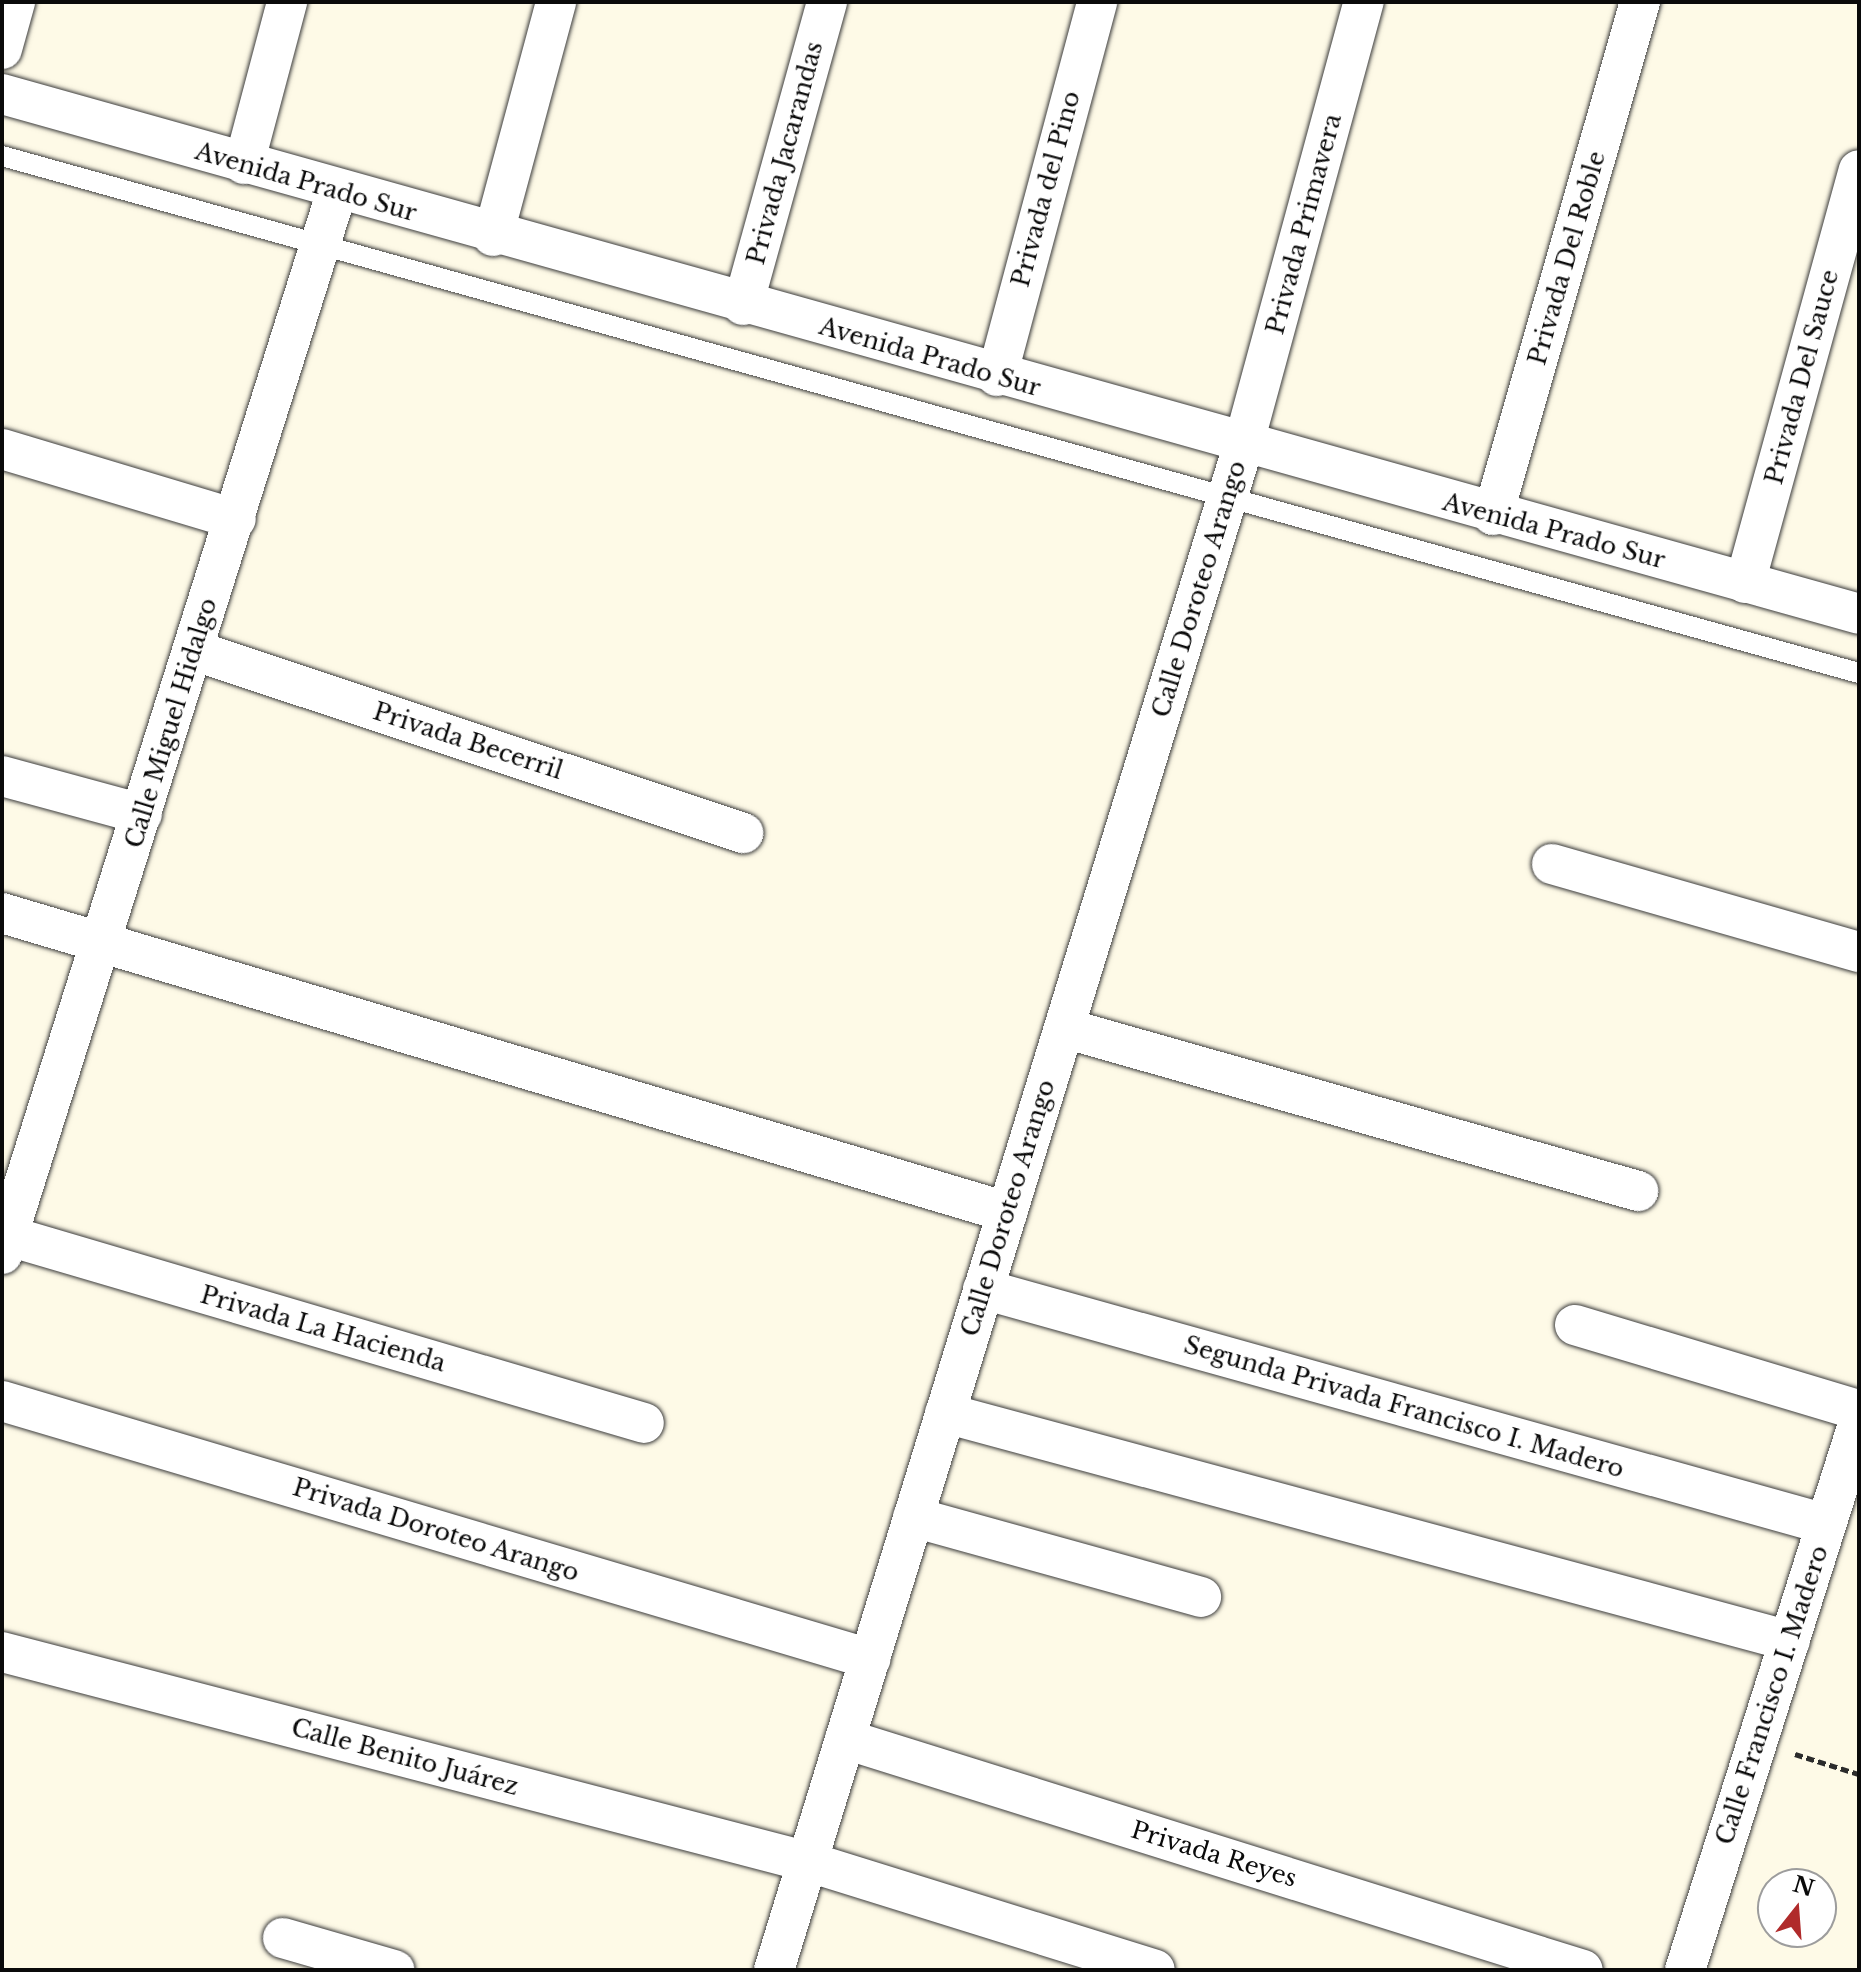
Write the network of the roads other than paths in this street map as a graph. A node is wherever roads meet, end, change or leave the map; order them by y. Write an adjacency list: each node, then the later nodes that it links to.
1 (15, 2): 8 (street)
2 (287, 2): 11 (street)
3 (556, 2): 14 (street)
4 (827, 2): 16 (street, Privada Jacarandas)
5 (1097, 2): 17 (street, Privada del Pino)
6 (1364, 2): 18 (street, Privada Primavera)
7 (1640, 2): 21 (street, Privada Del Roble)
8 (2, 49)
9 (2, 94): 11 (street, Avenida Prado Sur)
10 (2, 156): 15 (lane)
11 (244, 164): 13 (street, Avenida Prado Sur)
12 (1859, 170): 23 (street, Privada Del Sauce)
13 (337, 191): 14 (street, Avenida Prado Sur); 15 (street, Calle Miguel Hidalgo)
14 (493, 236): 16 (street, Avenida Prado Sur)
15 (320, 245): 20 (lane); 22 (street, Calle Miguel Hidalgo)
16 (743, 305): 17 (street, Avenida Prado Sur)
17 (997, 376): 18 (street, Avenida Prado Sur)
18 (1243, 446): 20 (street, Calle Doroteo Arango); 21 (street, Avenida Prado Sur)
19 (2, 449): 22 (street)
20 (1227, 499): 26 (lane); 34 (street, Calle Doroteo Arango)
21 (1493, 515): 23 (street, Avenida Prado Sur)
22 (236, 519): 25 (street, Calle Miguel Hidalgo)
23 (1745, 583): 24 (street, Avenida Prado Sur)
24 (1859, 614)
25 (193, 650): 28 (street, Calle Miguel Hidalgo); 29 (street, Privada Becerril)
26 (1859, 673)
27 (2, 776): 28 (street)
28 (142, 814): 32 (street, Calle Miguel Hidalgo)
29 (743, 833)
30 (1552, 864): 33 (street)
31 (2, 913): 32 (street)
32 (104, 943): 36 (street); 37 (street, Calle Miguel Hidalgo)
33 (1859, 952)
34 (1064, 1028): 35 (street); 36 (street, Calle Doroteo Arango)
35 (1638, 1191)
36 (1007, 1212): 38 (street, Calle Doroteo Arango)
37 (4, 1241): 44 (street, Privada La Hacienda)
38 (983, 1289): 42 (street, Calle Doroteo Arango); 46 (street, Segunda Privada Francisco I. Madero)
39 (1575, 1325): 41 (street)
40 (2, 1401): 50 (street, Privada Doroteo Arango)
41 (1859, 1410)
42 (955, 1416): 45 (street, Calle Doroteo Arango); 48 (street)
43 (1859, 1421): 46 (street, Calle Francisco I. Madero)
44 (644, 1423)
45 (913, 1517): 47 (street); 50 (street, Calle Doroteo Arango)
46 (1825, 1524): 48 (street, Calle Francisco I. Madero)
47 (1201, 1597)
48 (1790, 1641): 58 (street, Calle Francisco I. Madero)
49 (2, 1652): 52 (street, Calle Benito Juárez)
50 (870, 1659): 51 (street, Calle Doroteo Arango)
51 (845, 1739): 52 (street, Calle Doroteo Arango); 57 (street, Privada Reyes)
52 (809, 1862): 55 (street, Calle Doroteo Arango); 56 (street, Calle Benito Juárez)
53 (283, 1938): 54 (street)
54 (394, 1970)
55 (774, 1970)
56 (1155, 1970)
57 (1583, 1970)
58 (1685, 1970)

